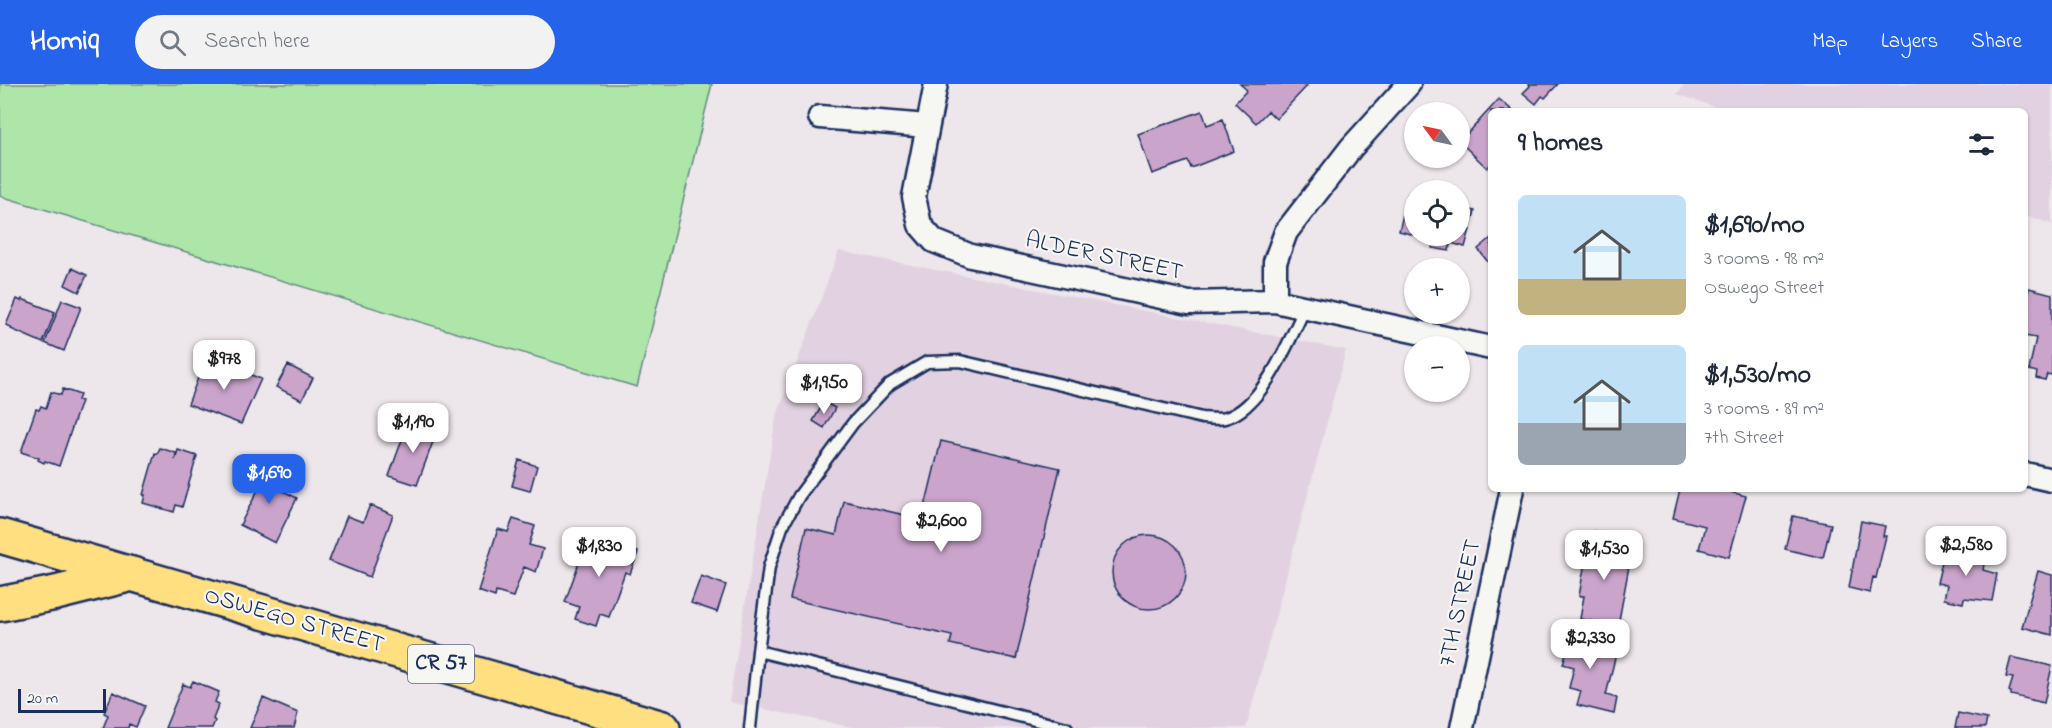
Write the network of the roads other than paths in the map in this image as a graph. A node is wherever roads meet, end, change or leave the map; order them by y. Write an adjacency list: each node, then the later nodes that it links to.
1 (936, 84): 4 (street, ALDER STREET)
2 (1409, 84): 5 (street)
3 (820, 117): 4 (street)
4 (927, 126): 5 (street, ALDER STREET)
5 (1275, 302): 6 (street, ALDER STREET)
6 (1305, 308): 7 (street, ALDER STREET); 14 (lane)
7 (1488, 347)
8 (2028, 475): 9 (street)
9 (2052, 480)
10 (1511, 492): 18 (street, 7TH STREET)
11 (0, 536): 12 (main road, CR 57)
12 (132, 574): 13 (main road); 15 (main road, OSWEGO STREET / CR 57)
13 (0, 604)
14 (758, 651): 16 (lane); 17 (lane)
15 (663, 728)
16 (750, 728)
17 (1067, 728)
18 (1462, 728)

